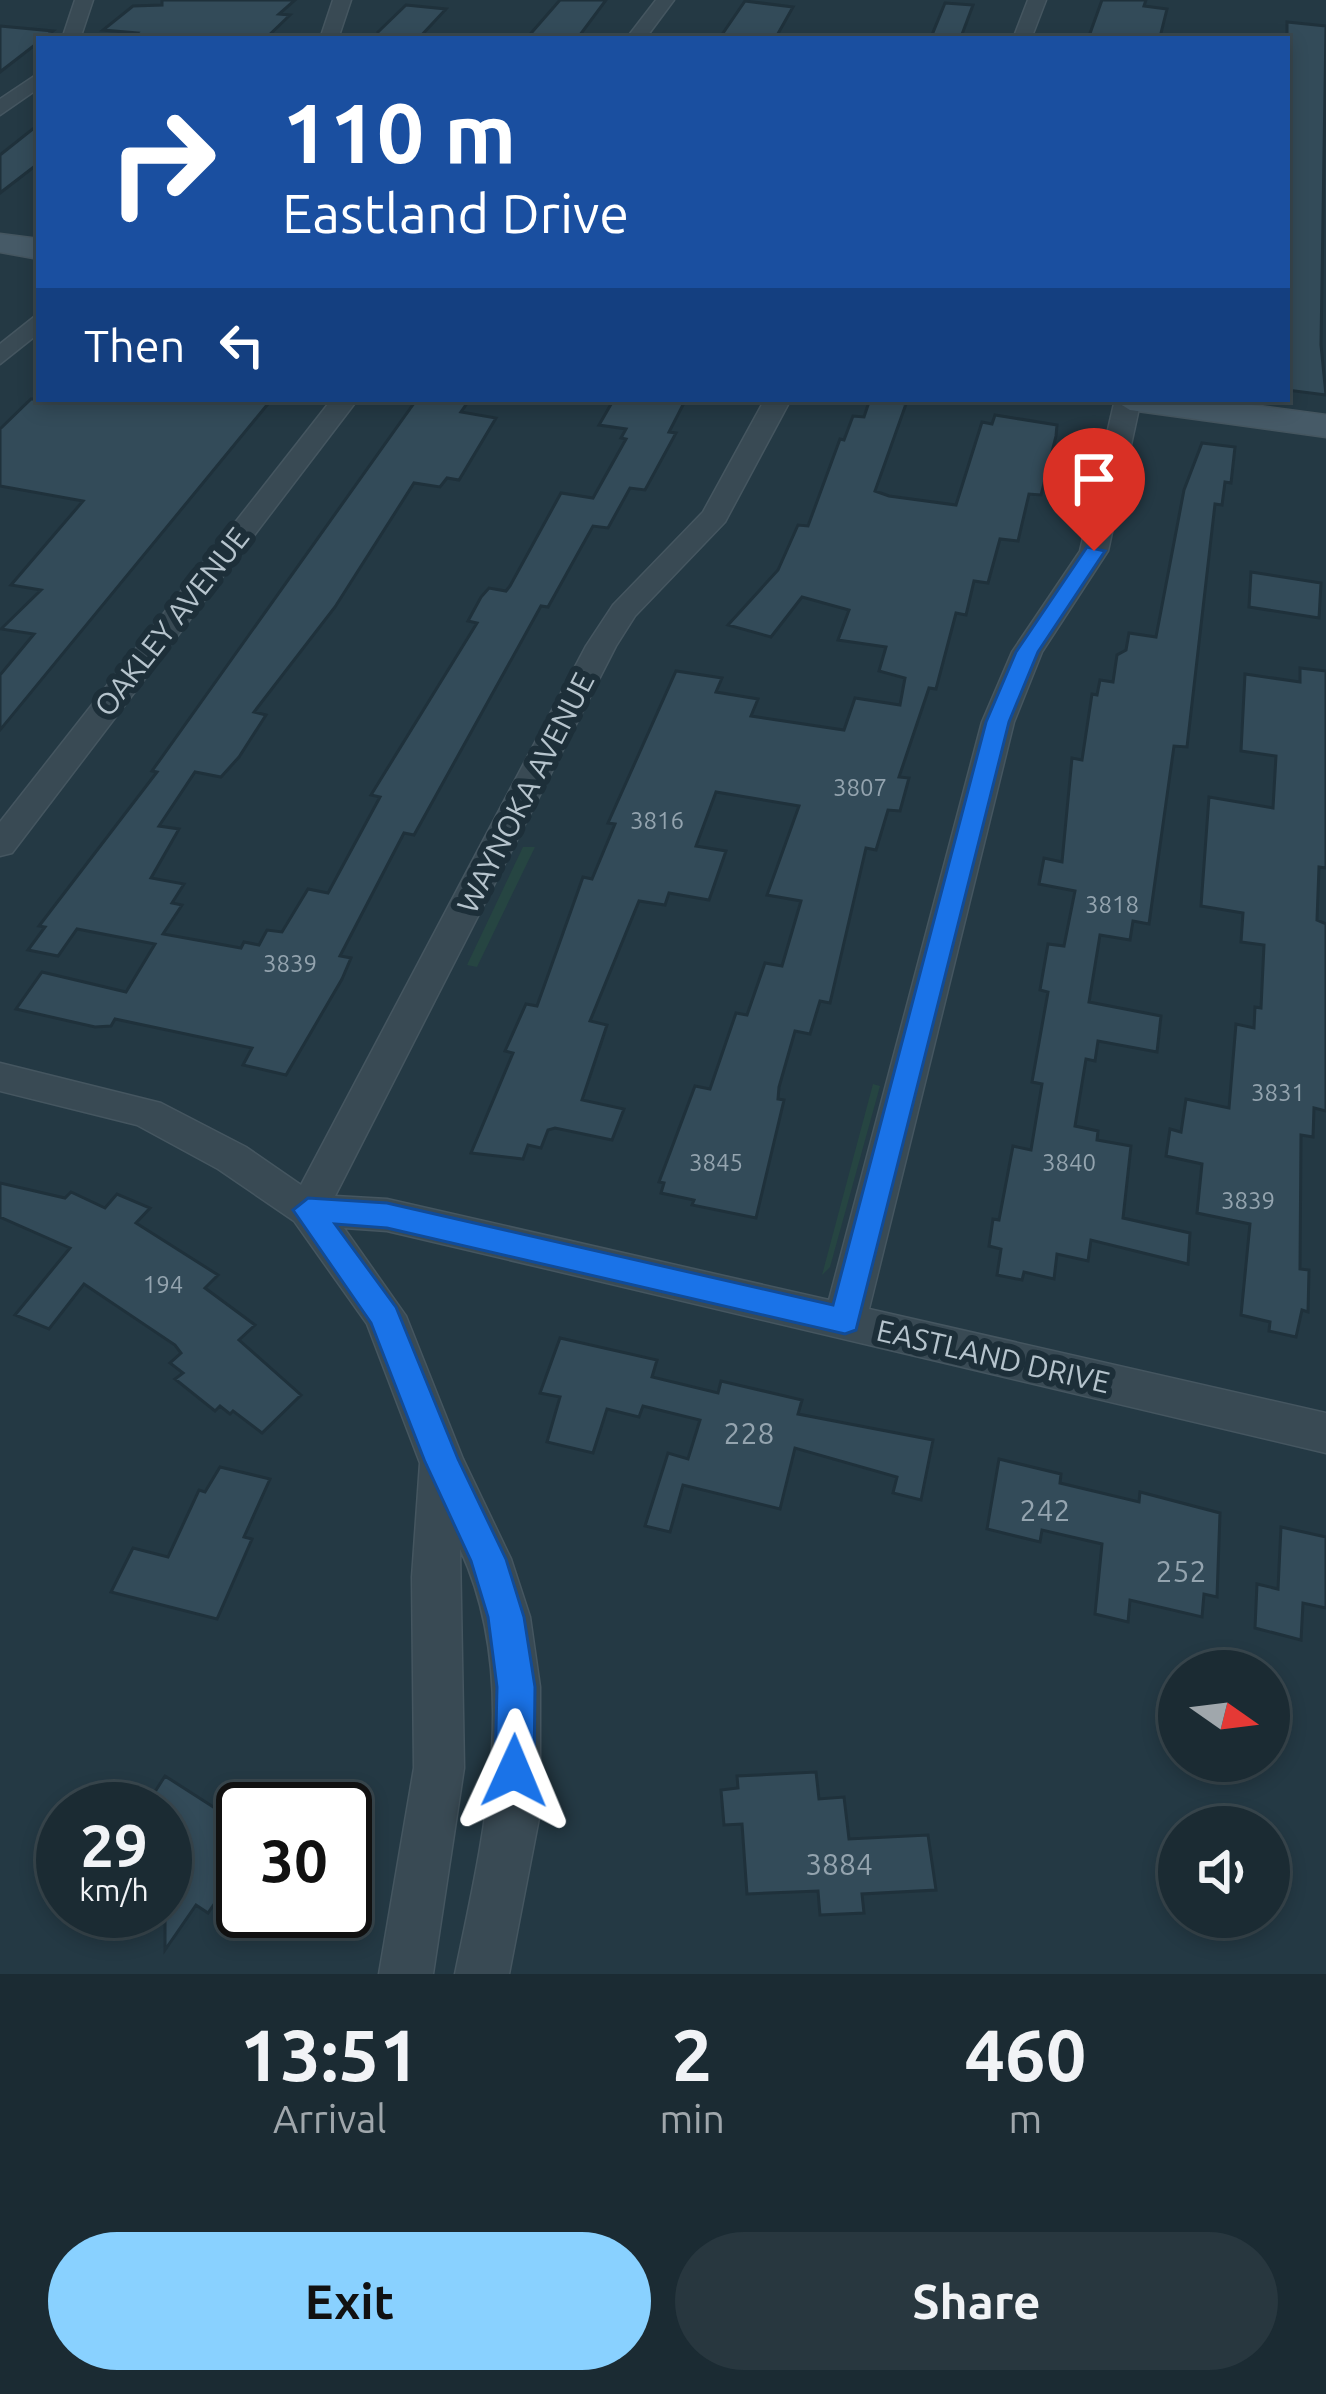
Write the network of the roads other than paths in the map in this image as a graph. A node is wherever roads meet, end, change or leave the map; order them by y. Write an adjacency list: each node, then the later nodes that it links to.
1 (84, 0): 5 (street)
2 (342, 0): 6 (street)
3 (665, 0): 7 (street)
4 (1037, 0): 8 (street)
5 (72, 36)
6 (329, 36)
7 (637, 36)
8 (1023, 36)
9 (36, 81): 10 (street)
10 (0, 109)
11 (0, 243): 12 (street)
12 (36, 249)
13 (36, 323): 14 (street)
14 (0, 357)
15 (343, 402): 20 (street, OAKLEY AVENUE)
16 (777, 402): 22 (street, WAYNOKA AVENUE)
17 (1129, 402): 23 (street)
18 (1152, 402): 19 (street)
19 (1326, 426)
20 (0, 845)
21 (0, 1076): 22 (street)
22 (308, 1210): 23 (street, EASTLAND DRIVE); 25 (street)
23 (845, 1321): 24 (street, EASTLAND DRIVE)
24 (1326, 1433)
25 (442, 1462): 26 (street); 27 (street)
26 (406, 1974)
27 (482, 1974)

